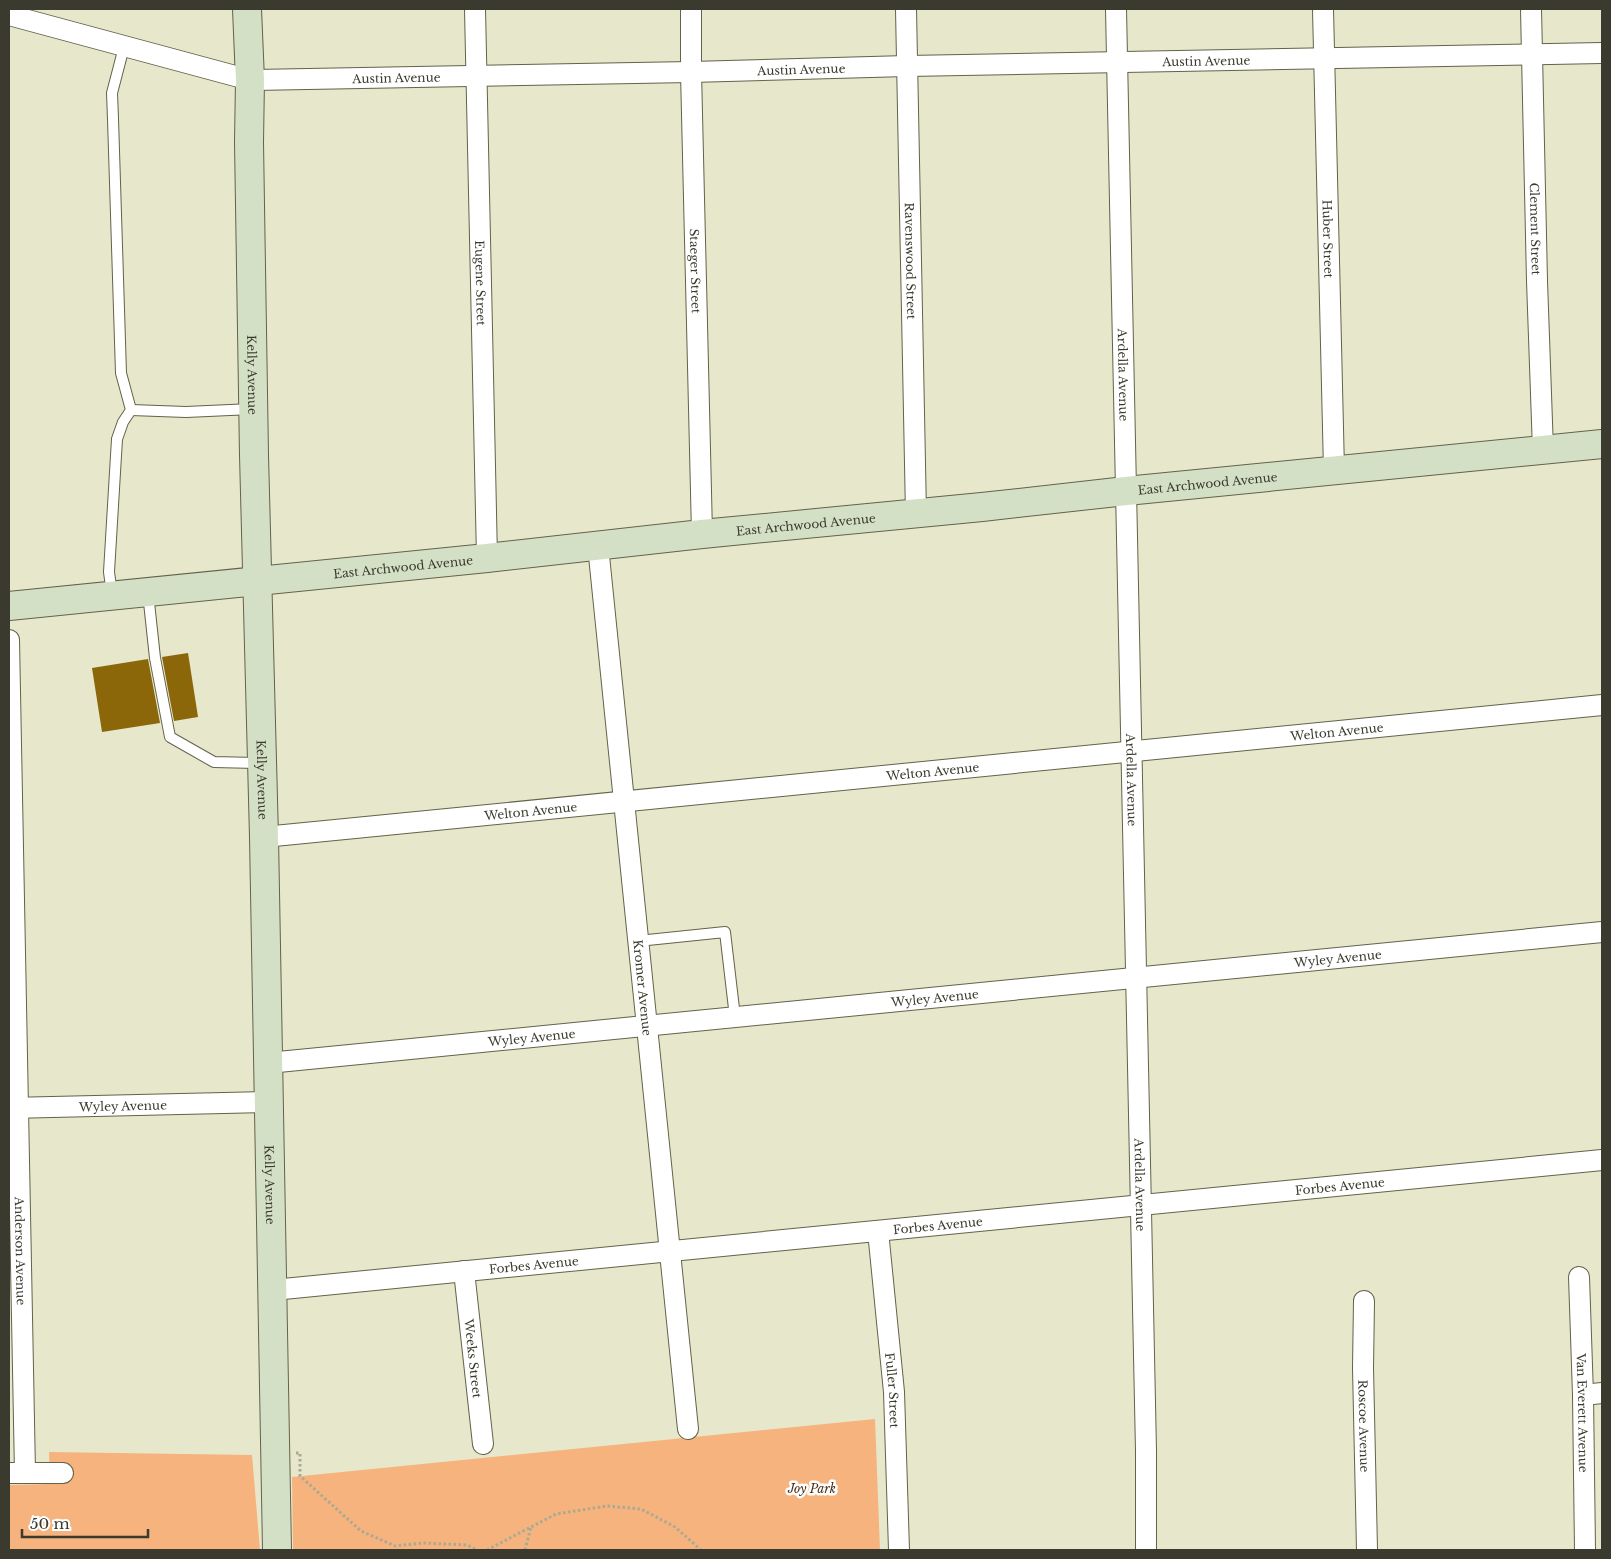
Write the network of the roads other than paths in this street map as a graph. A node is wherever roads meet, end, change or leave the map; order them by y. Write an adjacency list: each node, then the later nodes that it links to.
1 (247, 9): 17 (main road, Kelly Avenue)
2 (475, 9): 16 (street, Eugene Street)
3 (691, 9): 15 (street, Staeger Street)
4 (906, 9): 14 (street, Ravenswood Street)
5 (1116, 9): 13 (street, Ardella Avenue)
6 (1324, 9): 12 (street, Huber Street)
7 (1531, 9): 11 (street, Clement Street)
8 (9, 14): 9 (street, Austin Avenue)
9 (124, 47): 17 (street, Austin Avenue); 19 (lane)
10 (1602, 52): 11 (street, Austin Avenue)
11 (1532, 54): 12 (street, Austin Avenue); 21 (street, Clement Street)
12 (1325, 58): 13 (street, Austin Avenue); 22 (street, Huber Street)
13 (1117, 62): 14 (street, Austin Avenue); 23 (street, Ardella Avenue)
14 (907, 66): 15 (street, Austin Avenue); 24 (street, Ravenswood Street)
15 (691, 72): 16 (street, Austin Avenue); 25 (street, Staeger Street)
16 (476, 76): 17 (street, Austin Avenue); 27 (street, Eugene Street)
17 (250, 80): 18 (main road, Kelly Avenue)
18 (254, 409): 19 (lane); 28 (main road, Kelly Avenue)
19 (131, 410): 30 (lane)
20 (1602, 444): 21 (main road, East Archwood Avenue)
21 (1543, 450): 22 (main road, East Archwood Avenue)
22 (1334, 470): 23 (main road, East Archwood Avenue)
23 (1126, 491): 24 (main road, East Archwood Avenue); 35 (street, Ardella Avenue)
24 (916, 514): 25 (main road, East Archwood Avenue)
25 (702, 534): 26 (main road, East Archwood Avenue)
26 (598, 546): 27 (main road, East Archwood Avenue); 37 (street, Kromer Avenue)
27 (487, 558): 28 (main road, East Archwood Avenue)
28 (258, 581): 29 (main road, East Archwood Avenue); 36 (main road, Kelly Avenue)
29 (148, 592): 30 (main road, East Archwood Avenue); 36 (lane)
30 (112, 596): 31 (main road, East Archwood Avenue)
31 (9, 606)
32 (9, 640): 34 (street, Anderson Avenue)
33 (1602, 705): 35 (street, Welton Avenue)
34 (10, 719): 46 (street, Anderson Avenue)
35 (1131, 751): 37 (street, Welton Avenue); 41 (street, Ardella Avenue)
36 (262, 763): 38 (main road, Kelly Avenue)
37 (624, 802): 38 (street, Welton Avenue); 40 (street, Kromer Avenue)
38 (264, 837): 44 (main road, Kelly Avenue)
39 (1602, 932): 41 (street, Wyley Avenue)
40 (638, 940): 42 (lane); 43 (street, Kromer Avenue)
41 (1135, 978): 42 (street, Wyley Avenue); 48 (street, Ardella Avenue)
42 (735, 1017): 43 (street, Wyley Avenue)
43 (647, 1026): 44 (street, Wyley Avenue); 50 (street, Kromer Avenue)
44 (268, 1062): 45 (main road, Kelly Avenue)
45 (268, 1102): 46 (street, Wyley Avenue); 53 (main road, Kelly Avenue)
46 (13, 1108): 58 (street, Anderson Avenue)
47 (1602, 1160): 48 (street, Forbes Avenue)
48 (1140, 1205): 49 (street, Forbes Avenue); 62 (street, Ardella Avenue)
49 (878, 1231): 50 (street, Forbes Avenue); 61 (street, Fuller Street)
50 (670, 1251): 51 (street, Forbes Avenue); 56 (street, Kromer Avenue)
51 (464, 1272): 53 (street, Forbes Avenue); 57 (street, Weeks Street)
52 (1579, 1277): 55 (street, Van Everett Avenue)
53 (273, 1290): 60 (main road, Kelly Avenue)
54 (1364, 1301): 63 (street, Roscoe Avenue)
55 (1593, 1394): 64 (street, Van Everett Avenue)
56 (688, 1429)
57 (483, 1444)
58 (17, 1473): 59 (street)
59 (63, 1473)
60 (277, 1550)
61 (899, 1550)
62 (1146, 1550)
63 (1367, 1550)
64 (1585, 1550)

